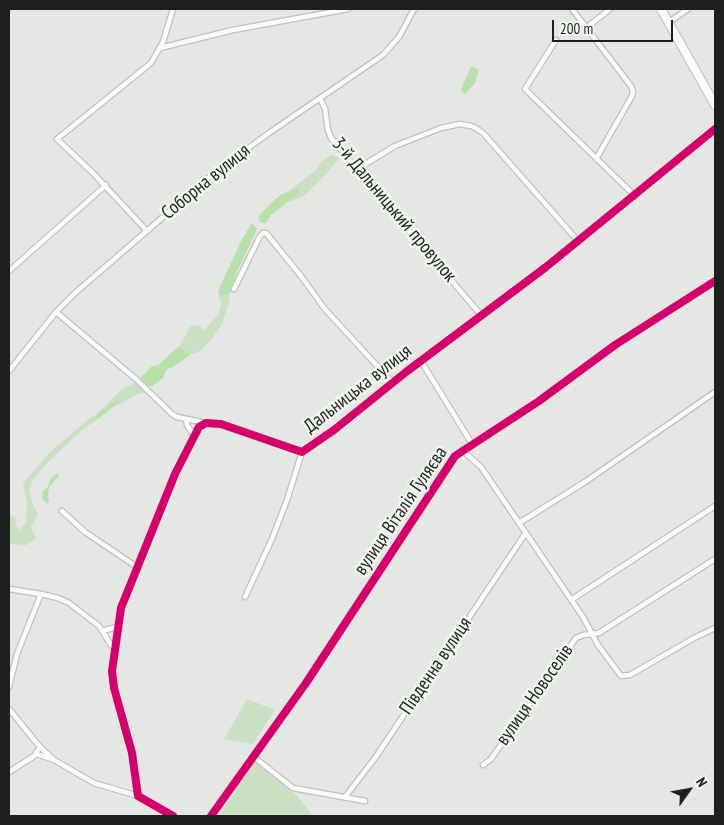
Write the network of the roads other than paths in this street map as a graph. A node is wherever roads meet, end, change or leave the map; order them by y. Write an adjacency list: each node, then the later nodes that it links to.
1 (173, 9): 11 (street)
2 (348, 9): 11 (street)
3 (414, 9): 12 (street, Соборна вулиця)
4 (572, 9): 9 (street)
5 (610, 9): 9 (street)
6 (661, 9): 8 (highway)
7 (688, 9): 8 (street)
8 (669, 22): 13 (highway)
9 (586, 28): 15 (street)
10 (556, 40): 15 (street)
11 (160, 48): 17 (street)
12 (320, 98): 16 (street, 3-й Дальницький провулок); 19 (street, Соборна вулиця)
13 (715, 105)
14 (715, 129): 18 (street, Дальницька вулиця)
15 (596, 159): 18 (street)
16 (357, 169): 20 (street); 25 (street, 3-й Дальницький провулок)
17 (106, 185): 19 (street); 21 (street)
18 (635, 196): 20 (street, Дальницька вулиця)
19 (147, 230): 24 (street, Соборна вулиця)
20 (578, 241): 25 (street, Дальницька вулиця)
21 (9, 271)
22 (715, 281): 33 (street, вулиця Віталія Гуляєва)
23 (234, 289): 28 (street)
24 (56, 312): 27 (street, Соборна вулиця); 30 (street, Дальницька вулиця)
25 (481, 315): 26 (street, Дальницька вулиця)
26 (421, 361): 28 (street, Дальницька вулиця); 33 (street)
27 (9, 371)
28 (392, 382): 35 (street, Дальницька вулиця)
29 (715, 392): 38 (street)
30 (186, 419): 31 (street, Дальницька вулиця); 32 (street)
31 (206, 423): 32 (street); 35 (street, Дальницька вулиця)
32 (194, 435): 41 (street)
33 (472, 444): 34 (street, вулиця Віталія Гуляєва)
34 (462, 450): 38 (street); 55 (street, вулиця Віталія Гуляєва)
35 (302, 452): 44 (street)
36 (715, 506): 45 (street)
37 (62, 511): 41 (street)
38 (519, 523): 39 (street)
39 (525, 534): 45 (street); 60 (street, Південна вулиця)
40 (715, 559): 49 (street, вулиця Новоселів)
41 (137, 567): 46 (street)
42 (9, 588): 43 (street)
43 (41, 594): 48 (street); 51 (street)
44 (245, 597)
45 (571, 600): 49 (street)
46 (118, 627): 48 (street); 50 (street)
47 (715, 628): 49 (street)
48 (102, 631): 50 (street)
49 (593, 634): 57 (street, вулиця Новоселів)
50 (115, 648): 59 (street)
51 (9, 688)
52 (9, 709): 53 (street)
53 (40, 748): 54 (street); 56 (street)
54 (36, 754): 56 (street); 58 (street)
55 (254, 757): 60 (street); 63 (street, вулиця Віталія Гуляєва)
56 (54, 760): 59 (street)
57 (483, 765)
58 (9, 772)
59 (138, 796): 62 (street)
60 (345, 797): 61 (street)
61 (365, 801)
62 (173, 816)
63 (212, 816)

